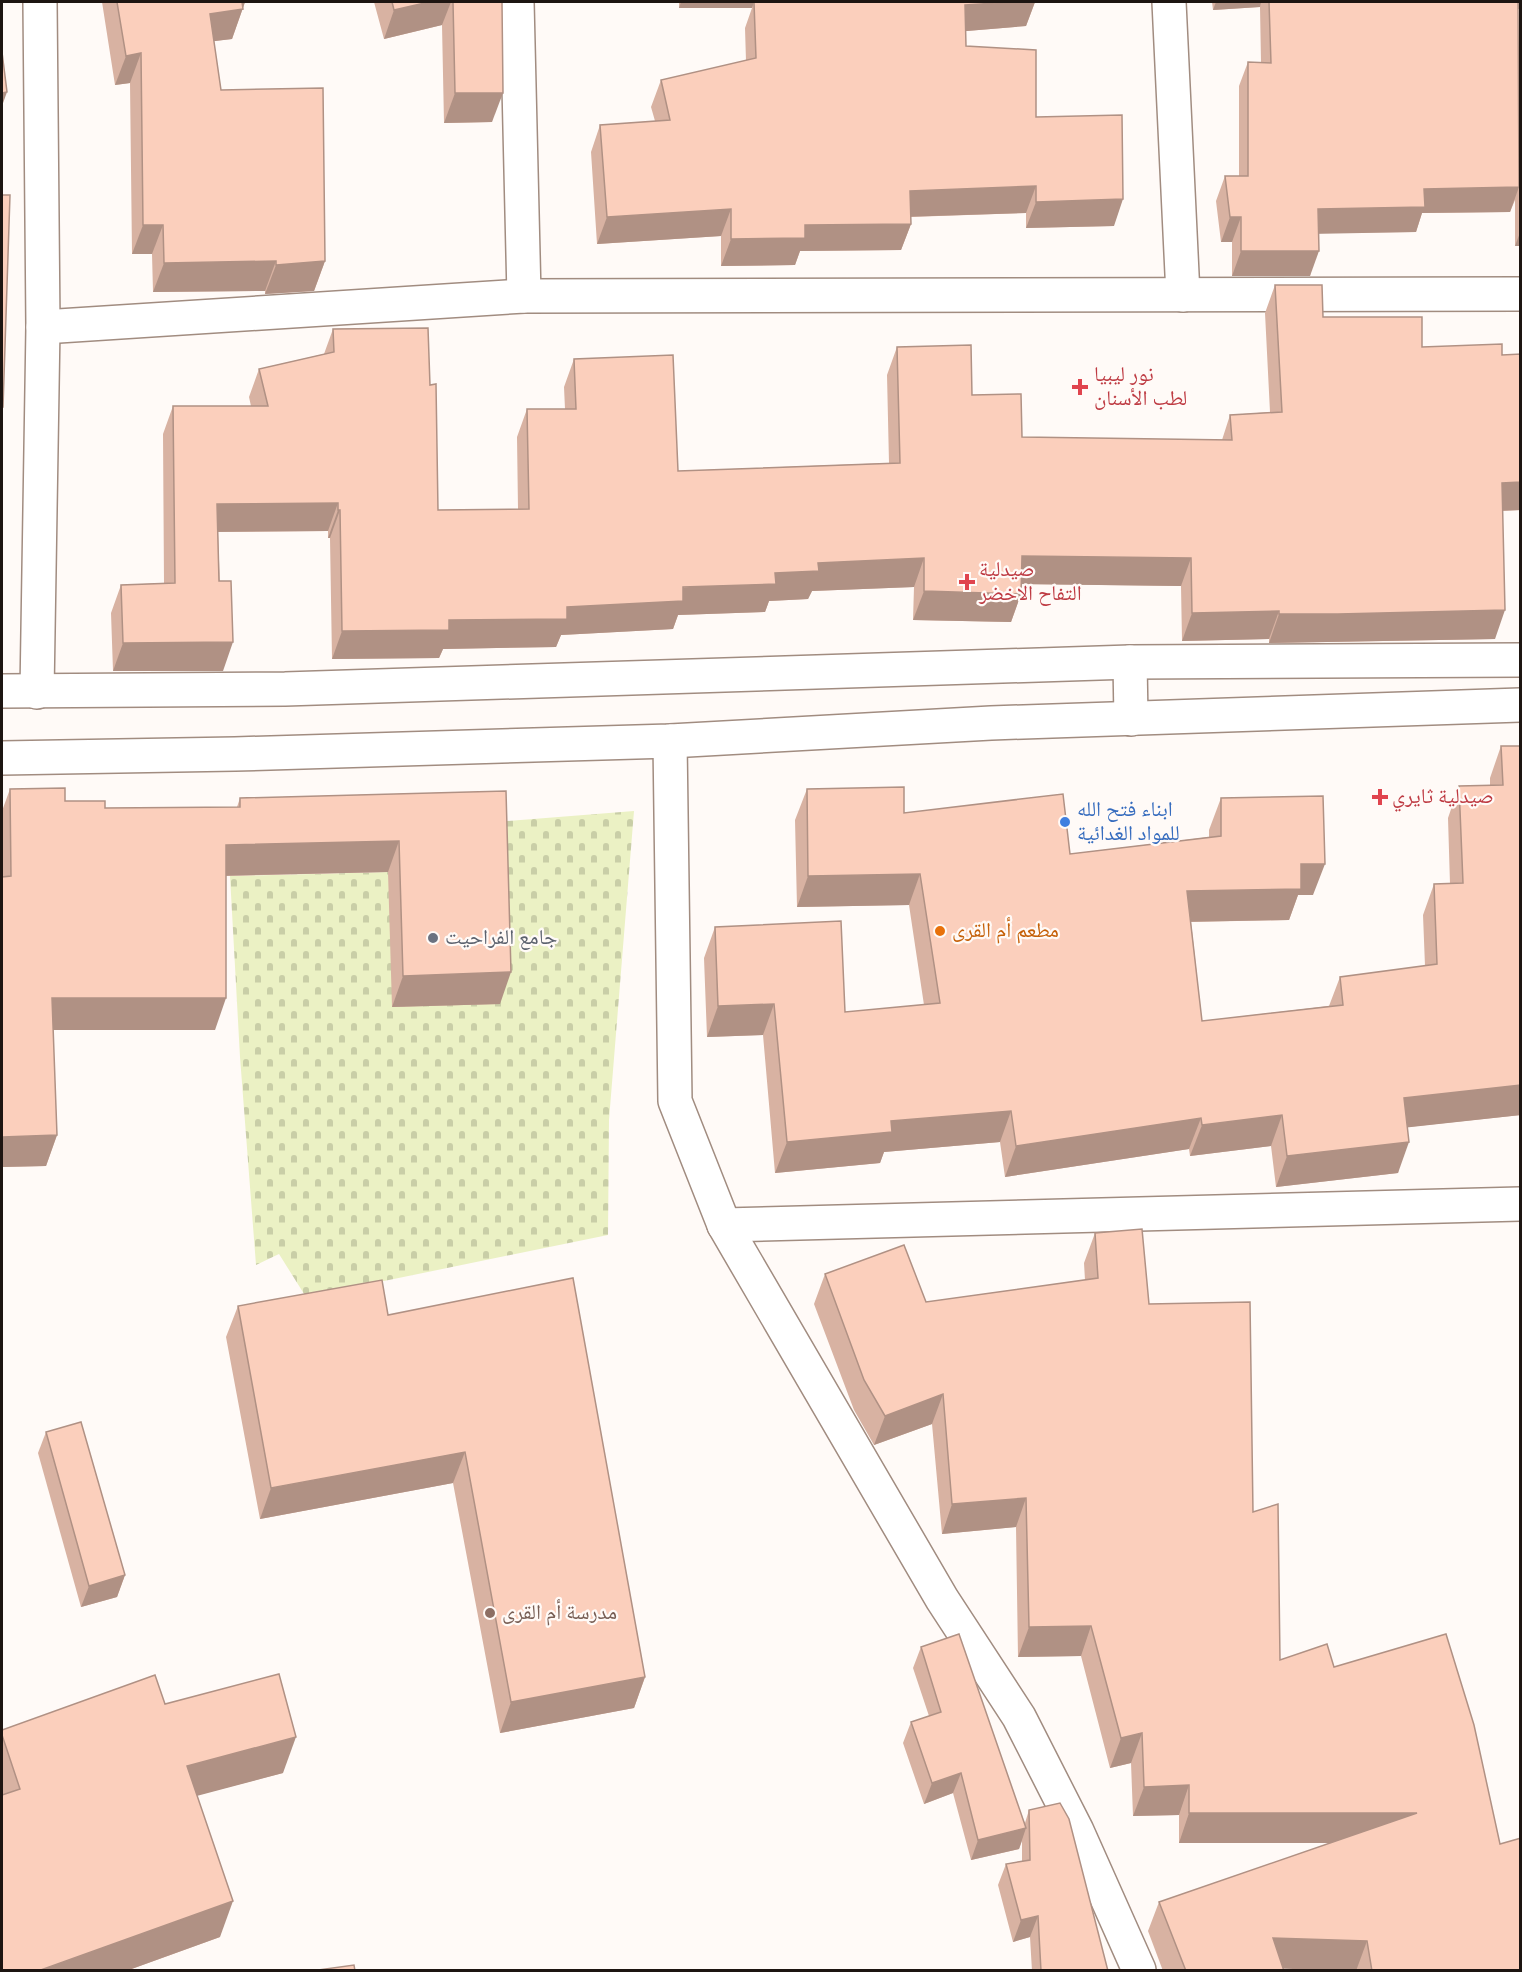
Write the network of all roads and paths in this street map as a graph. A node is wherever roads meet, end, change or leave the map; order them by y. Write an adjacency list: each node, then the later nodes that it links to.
1 (40, 2): 7 (street)
2 (517, 2): 6 (street)
3 (1169, 2): 5 (street)
4 (1521, 294): 5 (street)
5 (1183, 295): 6 (street)
6 (524, 296): 7 (street)
7 (43, 327): 11 (street)
8 (1521, 660): 9 (street)
9 (1130, 662): 11 (street); 13 (street)
10 (2, 691): 11 (street)
11 (37, 692)
12 (1521, 705): 13 (street)
13 (1131, 719): 14 (street)
14 (670, 741): 15 (street); 17 (street)
15 (2, 758)
16 (1521, 1204): 17 (street)
17 (724, 1225): 18 (street)
18 (1139, 1971)

